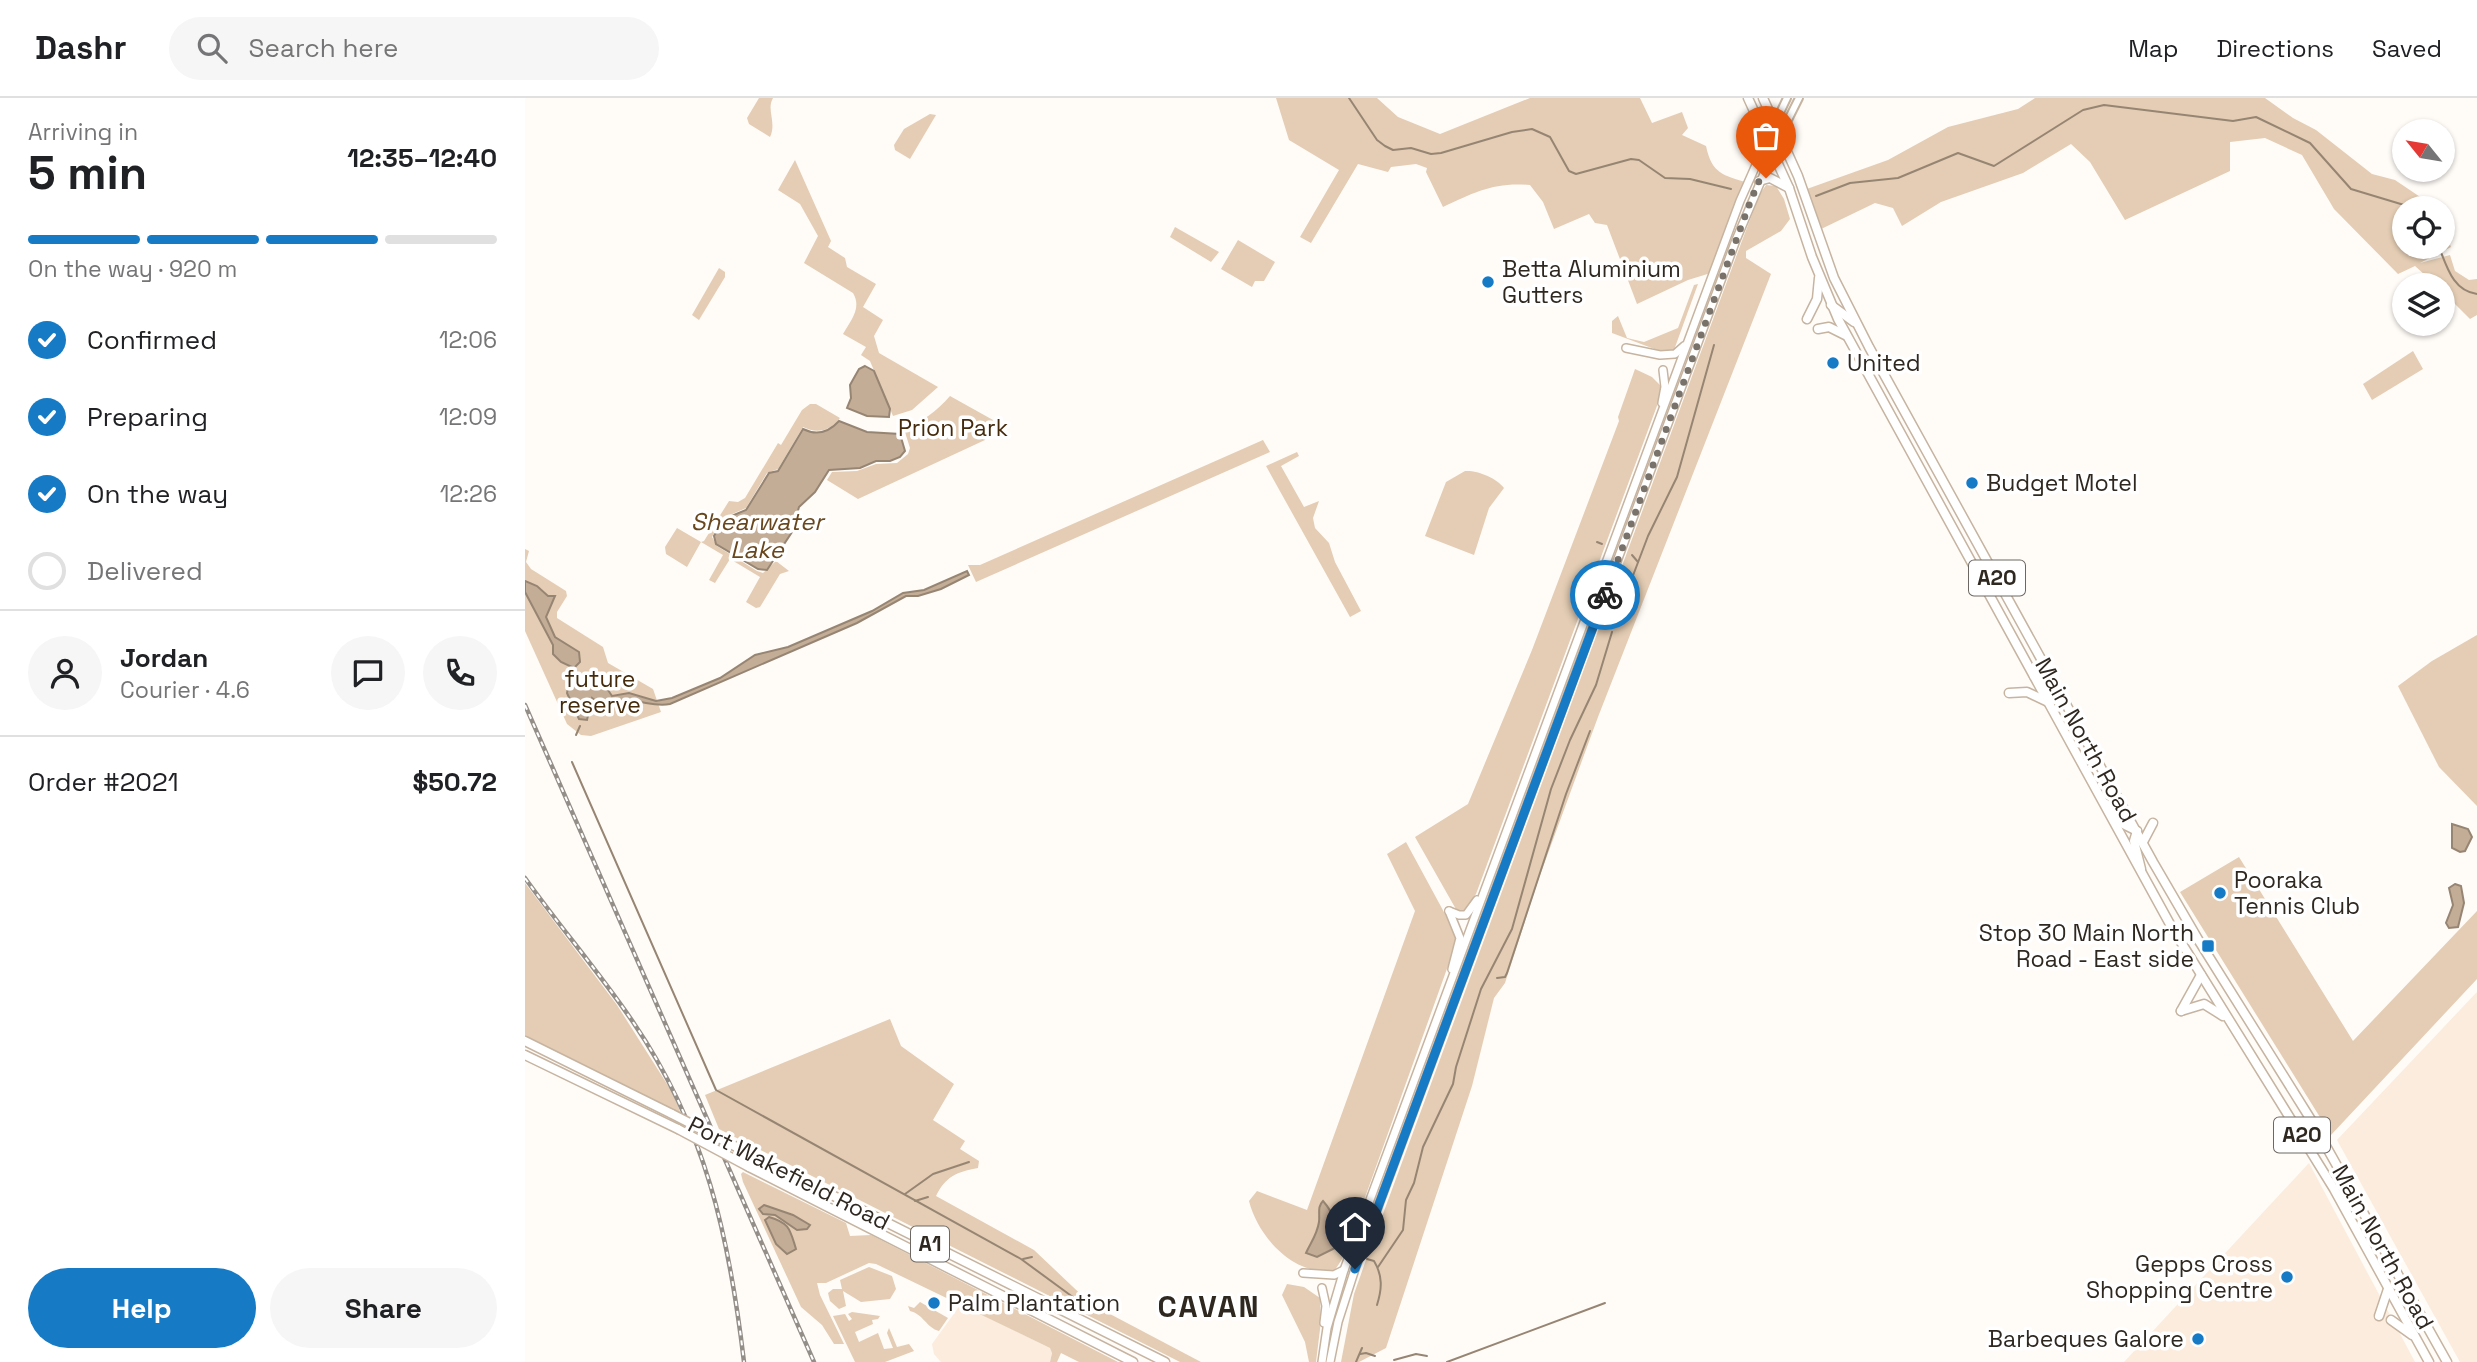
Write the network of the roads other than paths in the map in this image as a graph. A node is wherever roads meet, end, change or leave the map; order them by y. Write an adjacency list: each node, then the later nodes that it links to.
1 (1748, 98): 7 (highway, Main North Road / A20)
2 (1763, 98): 5 (highway, Main North Road / A20)
3 (1787, 98): 5 (main road)
4 (1799, 98): 6 (main road)
5 (1774, 124): 6 (highway, Main North Road / A20); 7 (main road)
6 (1780, 136): 8 (main road); 12 (highway, Main North Road / A20)
7 (1767, 140): 8 (highway, Main North Road / A20); 18 (main road)
8 (1773, 149): 9 (main road); 10 (highway, Main North Road / A20)
9 (1759, 181): 10 (highway); 20 (main road)
10 (1789, 188): 11 (highway, Main North Road / A20)
11 (1819, 276): 13 (highway, Main North Road / A20); 14 (highway)
12 (1835, 278): 13 (highway); 15 (highway, Main North Road / A20)
13 (1831, 305): 15 (highway); 17 (highway, Main North Road / A20)
14 (1807, 319)
15 (1857, 325): 24 (highway, Main North Road / A20)
16 (1818, 329): 17 (highway)
17 (1847, 337): 25 (highway, Main North Road / A20)
18 (1690, 338): 19 (main road); 22 (main road)
19 (1626, 348)
20 (1691, 363): 22 (main road); 23 (main road)
21 (1663, 370): 26 (main road)
22 (1678, 371): 23 (main road); 26 (main road)
23 (1677, 399): 42 (main road)
24 (1899, 401): 25 (highway); 29 (highway, Main North Road / A20)
25 (1886, 409): 27 (highway, Main North Road / A20)
26 (1655, 431): 36 (main road)
27 (2035, 676): 29 (highway); 30 (highway, Main North Road / A20)
28 (2009, 694): 30 (highway)
29 (2061, 694): 33 (highway, Main North Road / A20)
30 (2048, 702): 31 (highway, Main North Road / A20)
31 (2098, 794): 33 (highway); 35 (highway, Main North Road / A20)
32 (2154, 823): 34 (highway)
33 (2137, 831): 34 (highway, Main North Road / A20); 35 (highway)
34 (2143, 842): 48 (highway, Main North Road / A20)
35 (2141, 872): 37 (highway, Main North Road / A20)
36 (1488, 882): 38 (main road); 38 (main road)
37 (2201, 975): 39 (highway, Main North Road / A20); 39 (highway)
38 (1448, 990): 43 (main road)
39 (2228, 1020): 46 (highway, Main North Road / A20)
40 (525, 1041): 56 (highway, Port Wakefield Road / A1, bridge)
41 (525, 1055): 55 (highway, Port Wakefield Road / A1, bridge)
42 (1365, 1240): 47 (main road); 52 (main road)
43 (1344, 1270): 44 (main road); 47 (main road)
44 (1303, 1273)
45 (1322, 1288): 57 (main road)
46 (2388, 1289): 49 (highway, Main North Road / A20); 50 (highway)
47 (1338, 1290): 52 (main road); 57 (main road)
48 (2413, 1301): 49 (highway); 54 (highway, Main North Road / A20)
49 (2400, 1310): 53 (highway, Main North Road / A20)
50 (2379, 1316)
51 (2391, 1320): 53 (highway)
52 (1338, 1322): 58 (main road)
53 (2415, 1337): 59 (highway, Main North Road / A20)
54 (2438, 1345): 59 (highway); 60 (highway, Main North Road / A20)
55 (1133, 1362)
56 (1165, 1362)
57 (1321, 1362)
58 (1330, 1362)
59 (2430, 1362)
60 (2447, 1362)

